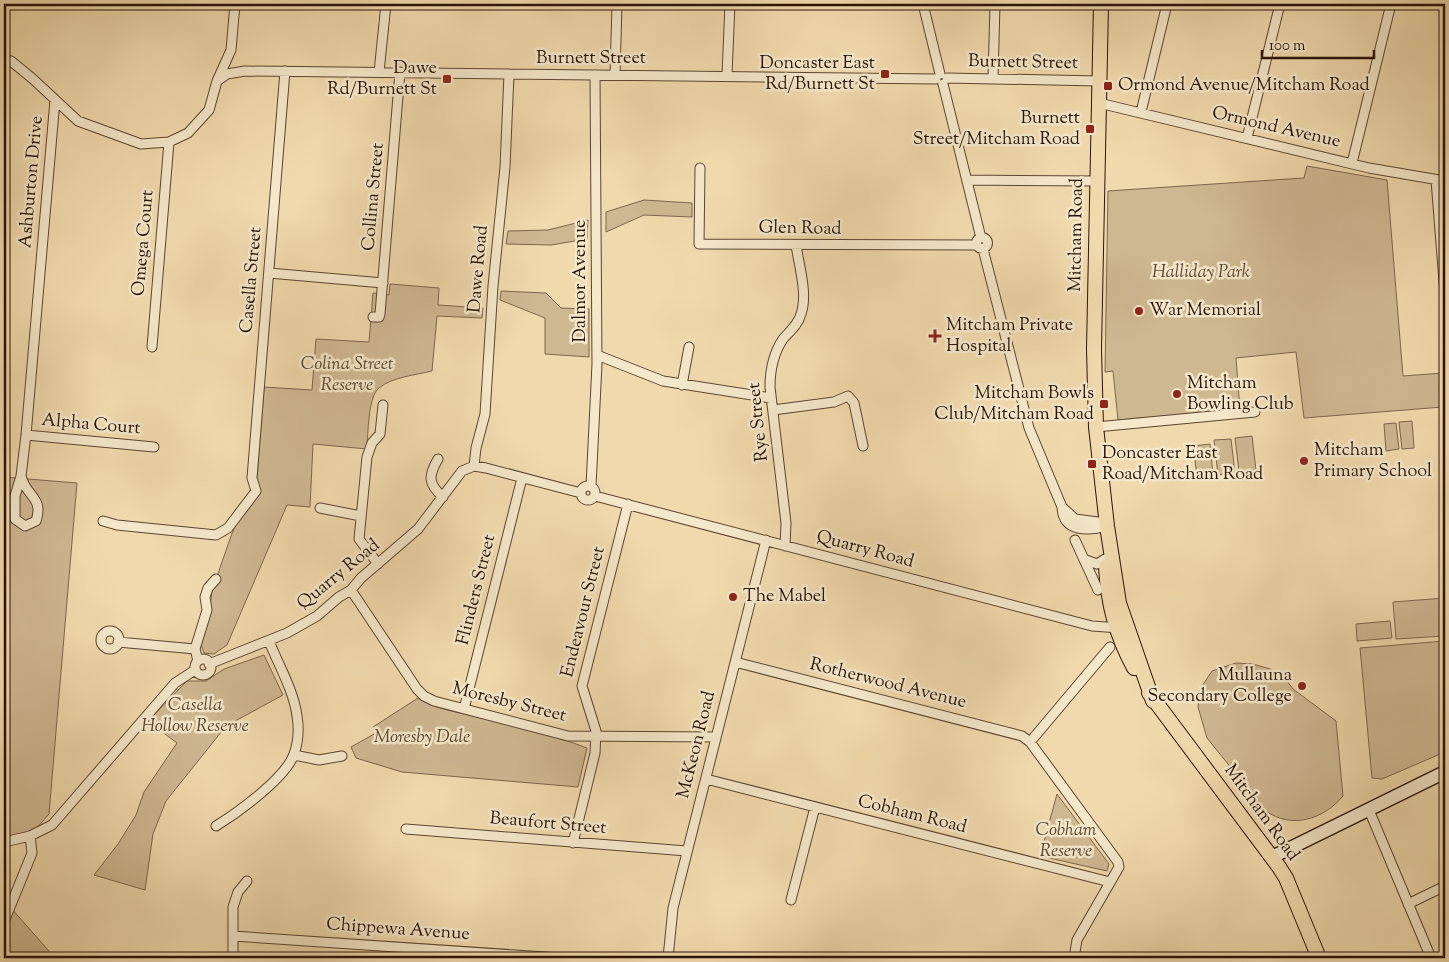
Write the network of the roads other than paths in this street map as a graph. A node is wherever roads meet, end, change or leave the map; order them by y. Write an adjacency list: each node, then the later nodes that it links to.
1 (235, 4): 12 (street)
2 (386, 4): 15 (street)
3 (617, 4): 18 (street)
4 (730, 4): 19 (street)
5 (923, 4): 21 (street)
6 (994, 4): 22 (street)
7 (1101, 4): 24 (main road, Mitcham Road)
8 (1167, 4): 27 (street)
9 (1280, 4): 28 (street)
10 (1391, 4): 30 (street)
11 (4, 58): 25 (street)
12 (228, 58): 13 (street); 23 (street)
13 (245, 71): 14 (street, Burnett Street); 23 (street, Burnett Street)
14 (285, 71): 15 (street, Burnett Street); 37 (street, Casella Street)
15 (380, 72): 16 (street, Burnett Street)
16 (400, 72): 17 (street, Burnett Street); 38 (street, Collina Street)
17 (509, 74): 20 (street, Burnett Street); 54 (street, Dawe Road)
18 (615, 75): 19 (street, Burnett Street); 20 (street, Burnett Street)
19 (728, 75): 21 (street, Burnett Street)
20 (595, 76): 43 (street, Dalmor Avenue)
21 (942, 79): 22 (street, Burnett Street); 32 (street)
22 (993, 79): 24 (street, Burnett Street)
23 (217, 81): 29 (street)
24 (1099, 81): 26 (main road, Mitcham Road)
25 (55, 100): 29 (street); 50 (street, Ashburton Drive)
26 (1099, 103): 27 (street, Ormond Avenue); 33 (main road, Mitcham Road)
27 (1141, 112): 28 (street, Ormond Avenue)
28 (1247, 138): 30 (street, Ormond Avenue)
29 (169, 142): 41 (street, Omega Court)
30 (1352, 163): 34 (street, Ormond Avenue)
31 (700, 168): 36 (street, Glen Road)
32 (967, 180): 33 (street); 35 (street)
33 (1097, 181): 49 (main road, Mitcham Road)
34 (1441, 181): 39 (street)
35 (980, 244): 36 (street, Glen Road); 65 (street)
36 (796, 245): 45 (street, Rye Street)
37 (269, 273): 38 (street); 64 (street, Casella Street)
38 (383, 283): 40 (street, Collina Street)
39 (1445, 294)
40 (373, 317)
41 (152, 347)
42 (689, 347): 44 (street)
43 (597, 355): 44 (street); 57 (street, Dalmor Avenue)
44 (682, 385): 45 (street)
45 (771, 398): 47 (street, Rye Street)
46 (383, 404): 63 (street)
47 (774, 410): 51 (street); 68 (street, Rye Street)
48 (1255, 412): 49 (street)
49 (1096, 427): 65 (main road, Mitcham Road)
50 (26, 435): 52 (street, Alpha Court); 55 (street, Ashburton Drive)
51 (863, 446)
52 (154, 447)
53 (438, 459): 59 (street)
54 (474, 466): 56 (street, Quarry Road); 59 (street, Quarry Road)
55 (21, 476): 55 (street, Ashburton Drive)
56 (522, 478): 58 (street, Quarry Road); 83 (street, Flinders Street)
57 (591, 486): 58 (street); 60 (street)
58 (581, 492): 60 (street, Quarry Road)
59 (443, 496): 71 (street, Quarry Road)
60 (595, 496): 61 (street, Quarry Road)
61 (628, 504): 66 (street, Quarry Road); 84 (street, Endeavour Street)
62 (320, 508): 63 (street)
63 (360, 516): 71 (street)
64 (103, 522)
65 (1107, 526): 69 (main road, Mitcham Road); 75 (main road, Mitcham Road)
66 (766, 540): 68 (street, Quarry Road); 80 (street, McKeon Road)
67 (1076, 540): 70 (street)
68 (785, 546): 75 (street, Quarry Road)
69 (1105, 559): 70 (street); 75 (main road, Mitcham Road)
70 (1086, 560): 74 (street)
71 (378, 564): 73 (street, Quarry Road)
72 (216, 579): 79 (street)
73 (351, 590): 76 (street, Quarry Road); 83 (street, Moresby Street)
74 (1098, 590)
75 (1122, 628): 99 (main road, Mitcham Road)
76 (269, 641): 81 (street, Quarry Road); 87 (street)
77 (118, 642): 79 (street)
78 (1110, 647): 86 (street)
79 (195, 649): 82 (street)
80 (735, 662): 85 (street, McKeon Road); 86 (street, Rotherwood Avenue)
81 (209, 664): 82 (street); 82 (street, Quarry Road)
82 (197, 665): 95 (street, Quarry Road)
83 (464, 709): 84 (street, Moresby Street)
84 (596, 737): 85 (street, Moresby Street); 97 (street, Endeavour Street)
85 (716, 738): 90 (street, McKeon Road)
86 (1030, 742): 101 (street)
87 (294, 755): 88 (street); 93 (street)
88 (342, 756)
89 (1445, 772): 92 (main road)
90 (706, 779): 91 (street, Cobham Road); 98 (street, McKeon Road)
91 (815, 807): 101 (street, Cobham Road); 103 (street)
92 (1369, 810): 99 (main road); 104 (street)
93 (216, 826)
94 (406, 829): 97 (street, Beaufort Street)
95 (30, 836): 96 (street, Quarry Road); 105 (street)
96 (4, 842)
97 (573, 843): 98 (street, Beaufort Street)
98 (687, 851): 110 (street, McKeon Road)
99 (1272, 856): 112 (main road, Mitcham Road)
100 (247, 881): 106 (street)
101 (1110, 882): 111 (street)
102 (1445, 886): 104 (street)
103 (791, 900)
104 (1408, 904): 113 (street)
105 (4, 922)
106 (233, 936): 107 (street, Chippewa Avenue); 108 (street)
107 (487, 955): 109 (street, Chippewa Avenue)
108 (233, 958)
109 (560, 958)
110 (668, 958)
111 (1074, 958)
112 (1319, 958)
113 (1431, 958)

